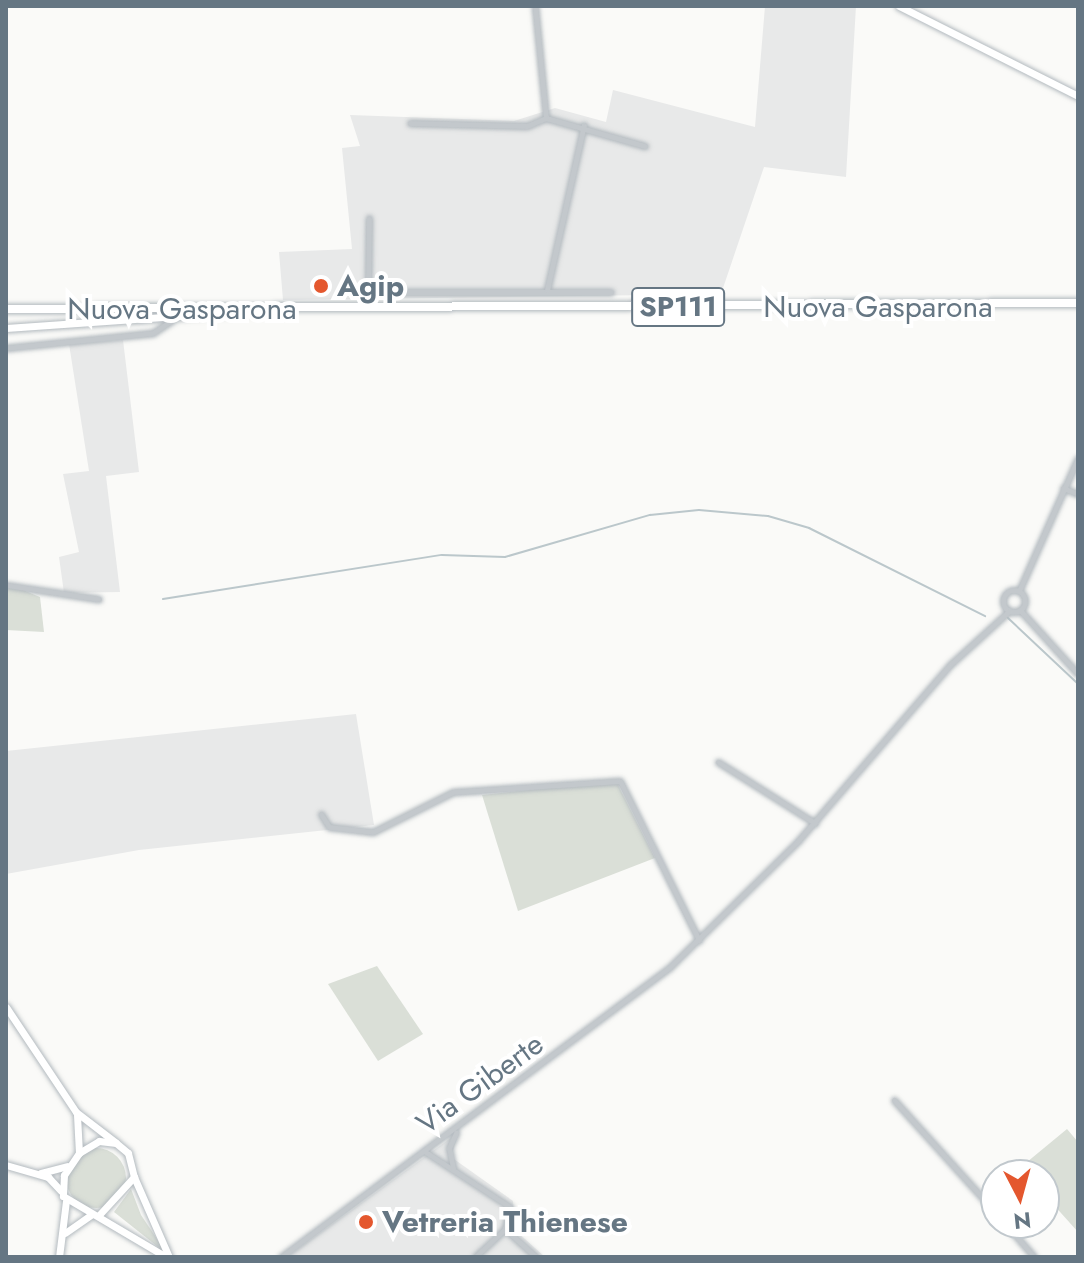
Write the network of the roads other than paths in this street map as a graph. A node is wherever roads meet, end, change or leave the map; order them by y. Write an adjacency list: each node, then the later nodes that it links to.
1 (535, 6): 4 (street)
2 (899, 6): 3 (main road)
3 (1078, 96)
4 (546, 118): 5 (street); 6 (street)
5 (410, 123)
6 (584, 125): 7 (street); 10 (street)
7 (645, 146)
8 (369, 218): 9 (street)
9 (523, 289): 10 (street); 13 (street)
10 (547, 290): 11 (street)
11 (611, 292)
12 (1078, 303): 13 (main road, Nuova Gasparona / SP111)
13 (522, 307): 15 (main road, Nuova Gasparona / SP111)
14 (6, 308): 15 (main road, Nuova Gasparona / SP111)
15 (279, 308): 16 (main road)
16 (175, 318): 17 (main road); 18 (street)
17 (6, 328)
18 (6, 348)
19 (1078, 458): 20 (street)
20 (1063, 488): 21 (street); 23 (street)
21 (1078, 494)
22 (6, 585): 24 (street)
23 (1019, 591): 25 (street); 26 (street)
24 (99, 599)
25 (1020, 610): 26 (street); 27 (street)
26 (1009, 611): 30 (street, Via Giberte)
27 (1078, 674)
28 (718, 762): 30 (street)
29 (321, 814): 31 (street)
30 (815, 823): 31 (street, Via Giberte)
31 (699, 940): 35 (street, Via Giberte)
32 (6, 1007): 34 (main road)
33 (894, 1100): 48 (street)
34 (76, 1112): 36 (main road); 39 (main road)
35 (457, 1131): 37 (street, Via Giberte); 40 (street)
36 (116, 1143): 39 (main road); 46 (main road)
37 (435, 1144): 38 (street, Via Giberte); 40 (street); 41 (street)
38 (424, 1151): 41 (street); 56 (street, Via Giberte)
39 (79, 1153): 42 (main road)
40 (449, 1154): 44 (street)
41 (438, 1160): 44 (street)
42 (72, 1162): 45 (main road); 47 (main road)
43 (6, 1165): 45 (main road)
44 (453, 1169): 51 (street)
45 (39, 1173): 47 (main road)
46 (134, 1177): 50 (main road); 55 (main road)
47 (61, 1191): 49 (main road)
48 (980, 1195)
49 (66, 1201): 50 (main road); 52 (main road)
50 (95, 1215): 52 (main road); 55 (main road)
51 (505, 1229): 57 (street); 58 (street)
52 (64, 1235): 54 (main road)
53 (1019, 1239): 59 (street)
54 (59, 1257)
55 (168, 1257)
56 (281, 1257)
57 (475, 1257)
58 (536, 1257)
59 (1034, 1257)

